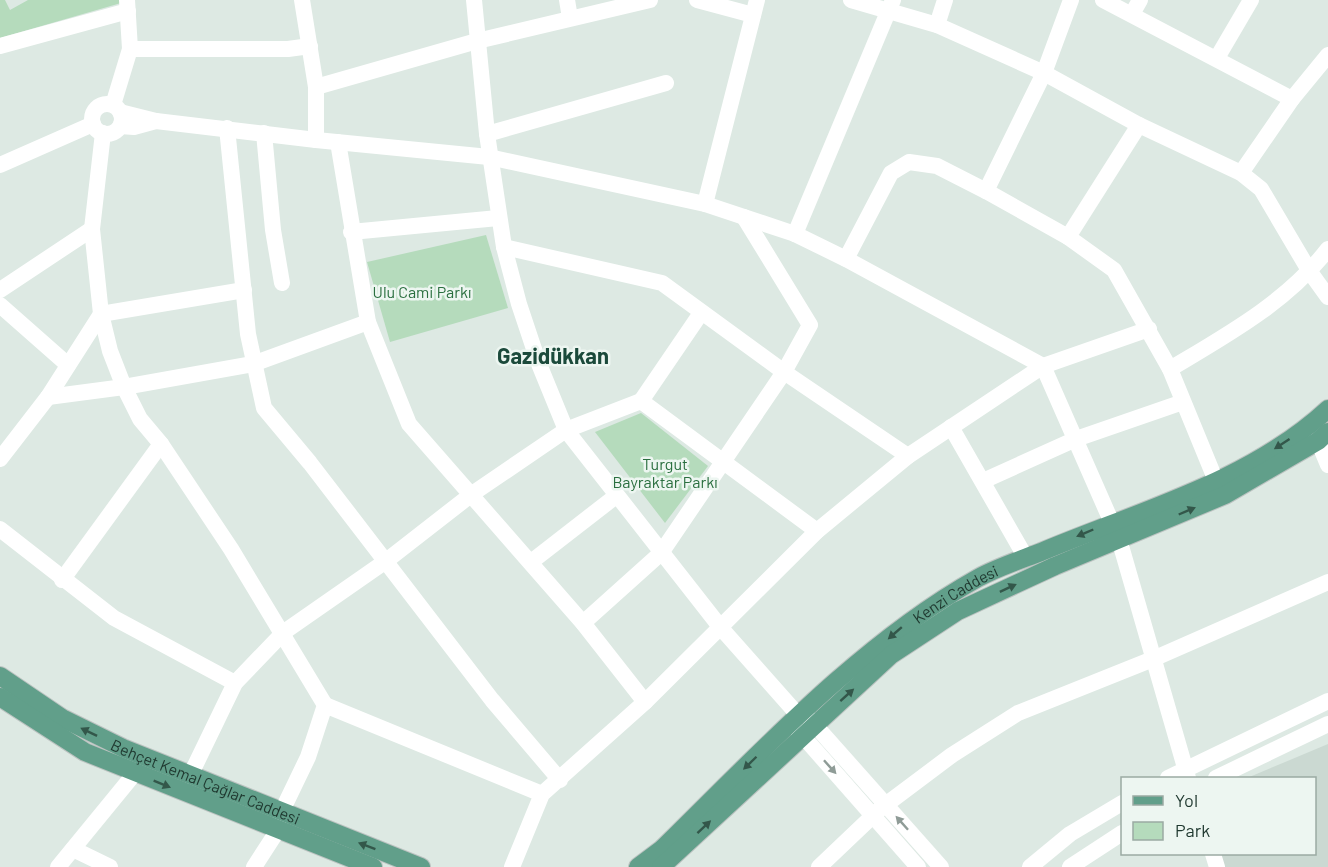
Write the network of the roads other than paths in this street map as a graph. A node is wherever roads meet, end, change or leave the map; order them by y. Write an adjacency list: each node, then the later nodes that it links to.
1 (302, 0): 19 (street)
2 (474, 0): 17 (street)
3 (567, 0): 15 (street)
4 (651, 0): 15 (street)
5 (696, 0): 14 (street)
6 (851, 0): 12 (street)
7 (945, 0): 16 (street)
8 (1071, 0): 23 (street)
9 (1103, 0): 13 (street)
10 (1251, 0): 22 (street)
11 (127, 6): 18 (street); 20 (street)
12 (890, 6): 16 (street); 44 (street)
13 (1136, 7): 22 (street)
14 (755, 8): 39 (street)
15 (570, 18): 17 (street)
16 (937, 25): 23 (street)
17 (477, 41): 25 (street); 32 (street)
18 (0, 46)
19 (309, 46): 20 (street); 25 (street)
20 (130, 50): 27 (street)
21 (1328, 55): 26 (street)
22 (1217, 58): 26 (street)
23 (1044, 73): 28 (street); 38 (street)
24 (666, 83): 32 (street)
25 (316, 87): 33 (street)
26 (1292, 99): 37 (street)
27 (118, 114): 29 (street); 30 (street); 30 (street)
28 (1139, 126): 37 (street); 45 (street)
29 (227, 128): 31 (street); 52 (street)
30 (98, 129): 36 (street); 42 (street)
31 (264, 134): 33 (street); 50 (street)
32 (487, 134): 35 (street)
33 (316, 140): 34 (street)
34 (338, 142): 35 (street); 43 (street)
35 (489, 157): 39 (street); 41 (street)
36 (0, 165)
37 (1241, 173): 49 (street)
38 (986, 191): 45 (street); 48 (street)
39 (705, 204): 40 (street)
40 (744, 217): 44 (street); 63 (street)
41 (498, 218): 43 (street); 46 (street)
42 (92, 229): 51 (street); 56 (street)
43 (351, 232): 57 (street)
44 (795, 234): 48 (street)
45 (1068, 237): 58 (street)
46 (504, 247): 55 (street); 70 (street)
47 (1328, 249): 49 (street)
48 (846, 259): 61 (street)
49 (1310, 272): 53 (street); 62 (street)
50 (282, 283)
51 (0, 290)
52 (244, 290): 56 (street); 59 (street)
53 (1328, 297)
54 (0, 306): 60 (street)
55 (701, 313): 63 (street); 66 (street)
56 (101, 314): 60 (street); 64 (street)
57 (368, 322): 59 (street); 80 (street)
58 (1149, 329): 61 (street); 62 (street)
59 (253, 364): 64 (street); 87 (street)
60 (68, 365): 65 (street)
61 (1043, 366): 69 (street); 72 (street)
62 (1170, 369): 67 (street)
63 (784, 372): 74 (street); 76 (street)
64 (124, 387): 65 (street); 73 (street)
65 (48, 397): 75 (street)
66 (641, 401): 70 (street); 76 (street)
67 (1183, 402): 72 (street); 79 (street)
68 (1328, 409): 79 (main road, Kenzi Caddesi, one-way to 79)
69 (951, 427): 74 (street); 78 (street)
70 (566, 430): 80 (street); 81 (street)
71 (1323, 436): 77 (street); 84 (main road, Kenzi Caddesi, one-way to 71)
72 (1076, 439): 78 (street); 84 (street)
73 (161, 444): 89 (street); 93 (street)
74 (908, 456): 83 (street)
75 (0, 459)
76 (723, 463): 83 (street); 85 (street)
77 (1328, 465)
78 (983, 481): 86 (street)
79 (1216, 481): 84 (main road, Kenzi Caddesi)
80 (472, 494): 87 (street); 88 (street)
81 (616, 496): 85 (street); 88 (street)
82 (0, 529): 89 (street)
83 (817, 531): 92 (street)
84 (1115, 531): 86 (main road, Kenzi Caddesi, one-way to 86); 94 (street); 101 (main road, Kenzi Caddesi, one-way to 84)
85 (661, 553): 91 (street); 92 (street)
86 (1026, 558): 101 (main road, Kenzi Caddesi, one-way to 101)
87 (386, 561): 93 (street); 107 (street)
88 (531, 562): 91 (street)
89 (62, 580): 96 (street)
90 (1328, 582): 94 (street)
91 (583, 623): 99 (street)
92 (722, 628): 99 (street); 101 (street)
93 (282, 634): 96 (street); 100 (street)
94 (1153, 659): 104 (street); 110 (street)
95 (0, 676): 105 (main road, Behçet Kemal Çağlar Caddesi, one-way to 95)
96 (235, 683): 105 (street)
97 (0, 697): 103 (main road, Behçet Kemal Çağlar Caddesi)
98 (1328, 701): 104 (street)
99 (645, 702): 107 (street)
100 (325, 705): 108 (street); 111 (street)
101 (802, 722): 110 (street); 120 (main road, Kenzi Caddesi, one-way to 120); 121 (main road, Kenzi Caddesi, one-way to 101)
102 (1328, 724): 106 (street)
103 (135, 773): 111 (main road, Behçet Kemal Çağlar Caddesi, one-way to 111); 113 (street)
104 (1187, 774)
105 (190, 776): 111 (main road, Behçet Kemal Çağlar Caddesi)
106 (1218, 777)
107 (560, 780): 108 (street)
108 (542, 794): 119 (street)
109 (1121, 804): 125 (street)
110 (879, 810): 122 (street); 123 (street); 124 (street, one-way to 110)
111 (280, 821): 116 (street); 117 (main road, Behçet Kemal Çağlar Caddesi); 118 (main road, Behçet Kemal Çağlar Caddesi, one-way to 111)
112 (1121, 834): 126 (street)
113 (73, 849): 114 (street); 115 (street)
114 (58, 867)
115 (110, 867)
116 (254, 867)
117 (373, 867)
118 (421, 867)
119 (512, 867)
120 (638, 867)
121 (661, 867)
122 (819, 867)
123 (918, 867)
124 (941, 867)
125 (1030, 867)
126 (1070, 867)

